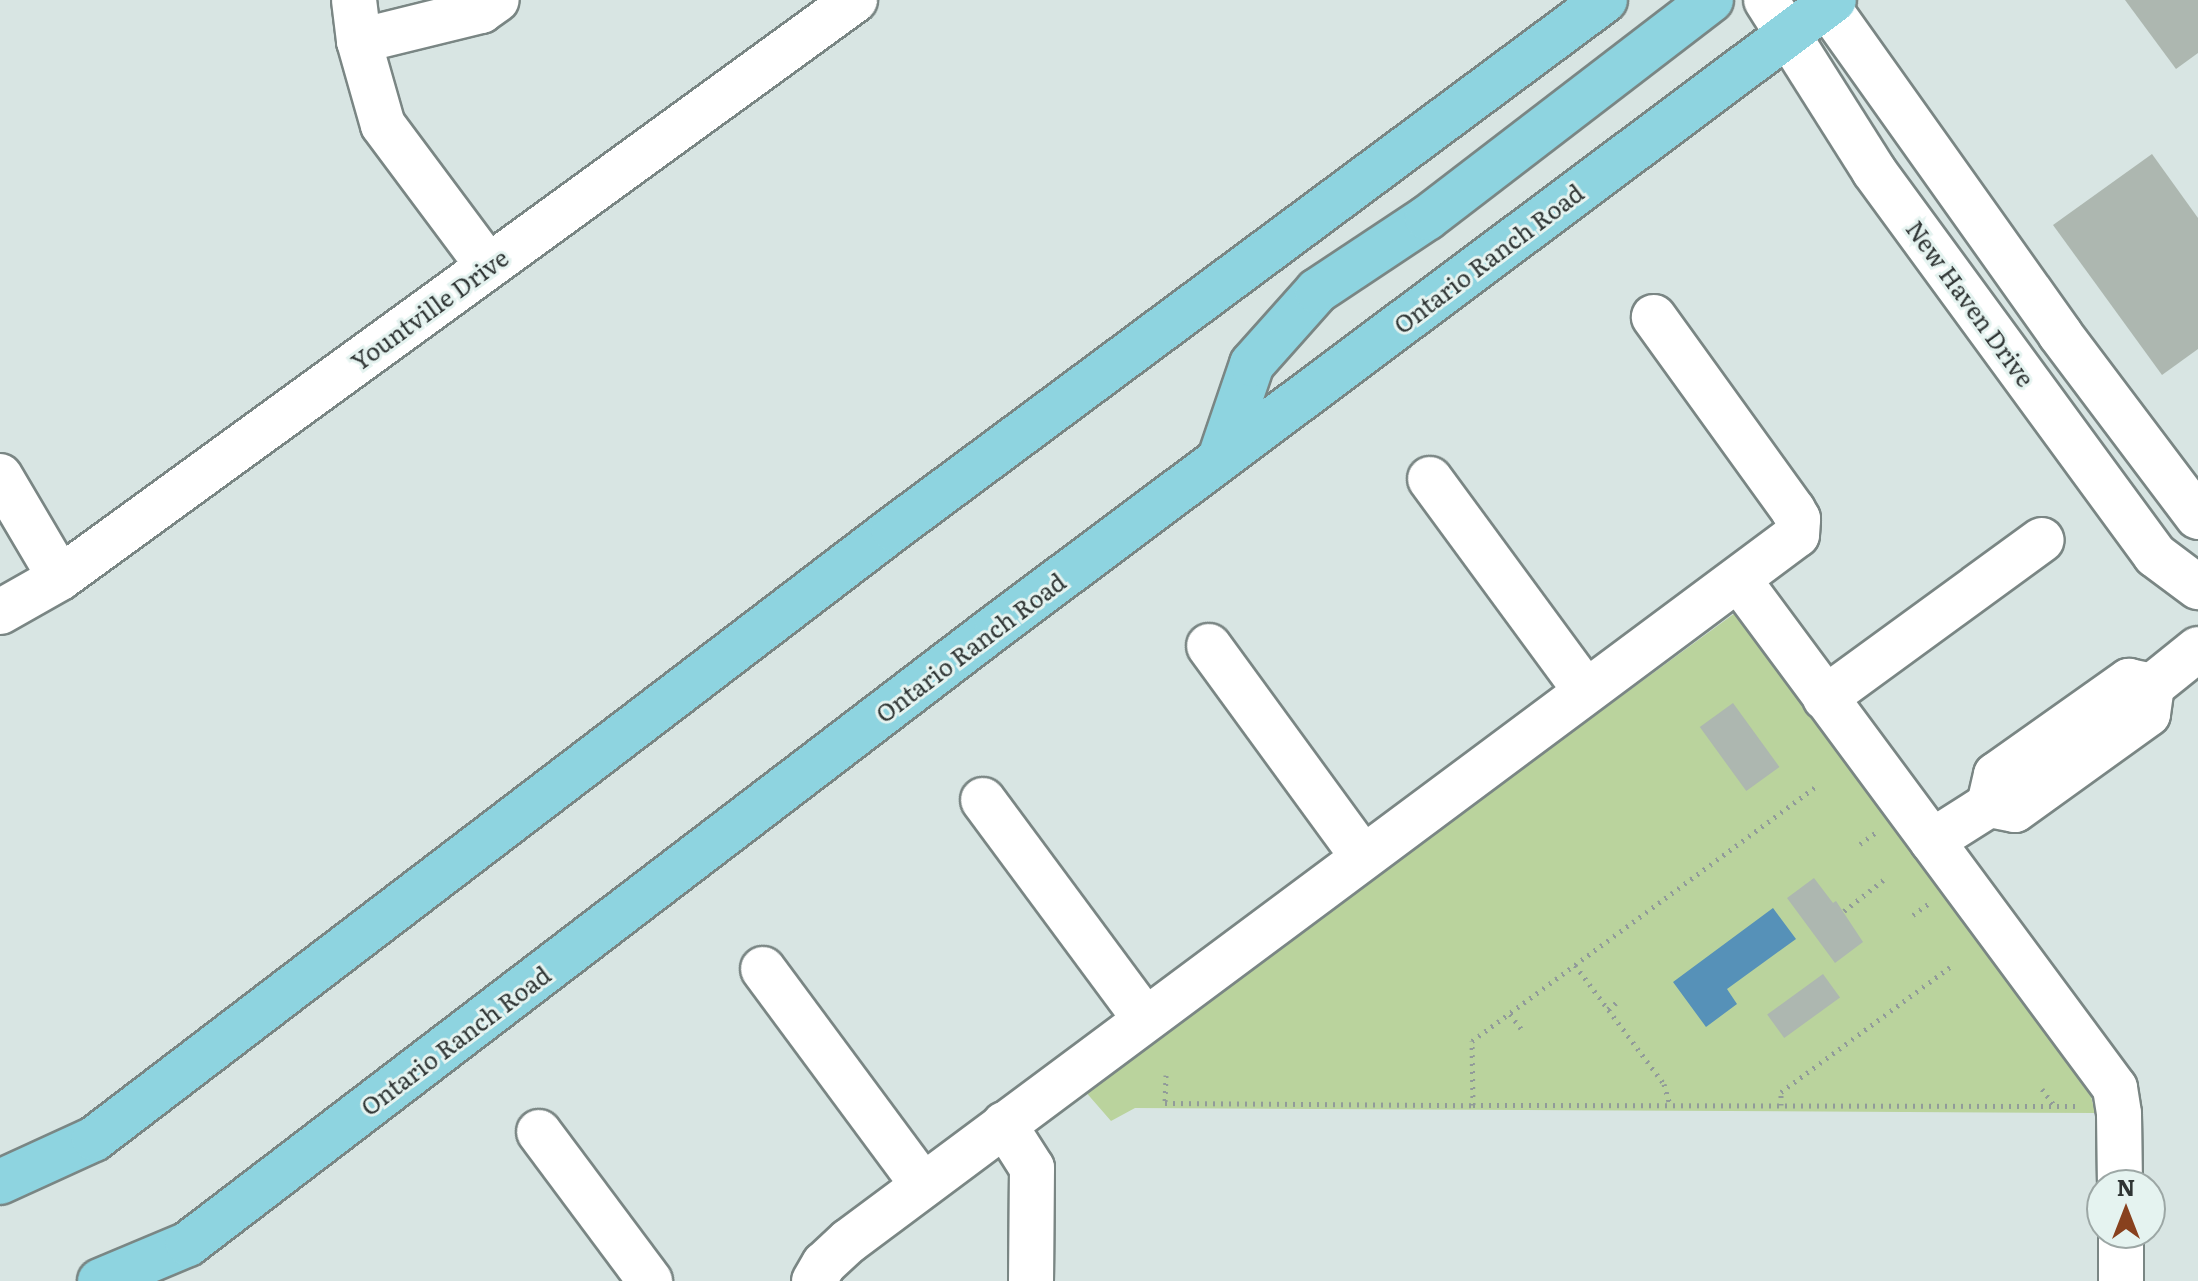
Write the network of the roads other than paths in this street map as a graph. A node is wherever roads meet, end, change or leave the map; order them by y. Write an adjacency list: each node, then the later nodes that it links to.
1 (497, 0): 6 (street)
2 (855, 0): 7 (street, Yountville Drive)
3 (1605, 0): 30 (main road)
4 (1711, 0): 9 (main road)
5 (1806, 6): 9 (main road, Ontario Ranch Road); 12 (street); 16 (street, New Haven Drive)
6 (357, 20): 7 (street)
7 (488, 266): 14 (street, Yountville Drive)
8 (1654, 317): 15 (street)
9 (1220, 458): 33 (main road, Ontario Ranch Road)
10 (0, 476): 14 (street)
11 (1430, 479): 20 (street)
12 (2198, 517)
13 (2042, 540): 21 (street)
14 (60, 578): 17 (street, Yountville Drive)
15 (1739, 580): 20 (street); 21 (street)
16 (2198, 587)
17 (0, 612)
18 (1209, 646): 24 (street)
19 (2198, 649): 23 (street)
20 (1586, 691): 24 (street)
21 (1825, 698): 23 (street)
22 (983, 800): 26 (street)
23 (1932, 841): 29 (street)
24 (1363, 857): 26 (street)
25 (763, 969): 31 (street)
26 (1145, 1019): 27 (street)
27 (1004, 1124): 31 (street); 36 (street)
28 (539, 1132): 34 (street)
29 (2120, 1169)
30 (0, 1182)
31 (923, 1185): 35 (street)
32 (2121, 1249): 37 (street)
33 (100, 1281)
34 (650, 1281)
35 (814, 1281)
36 (1031, 1281)
37 (2121, 1281)

